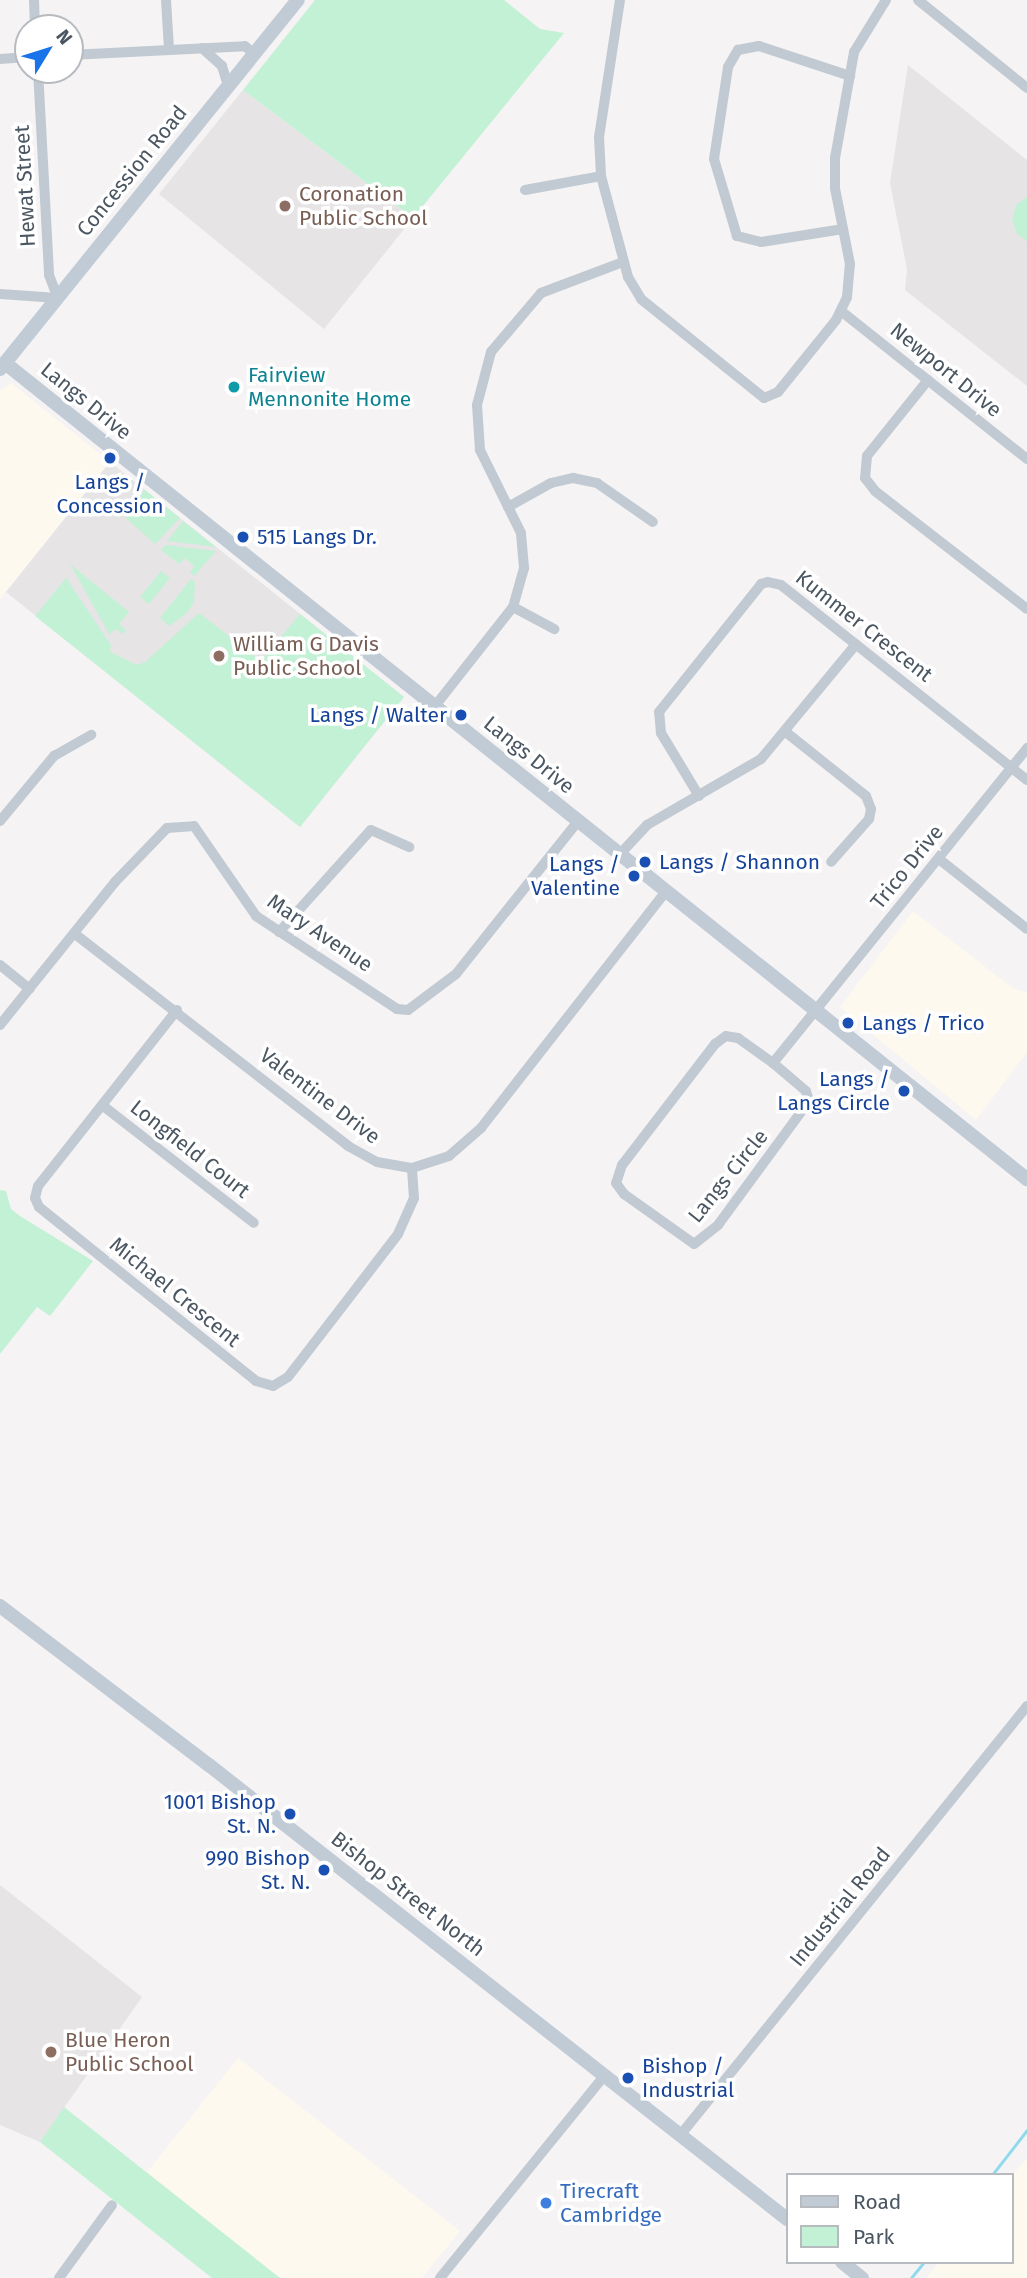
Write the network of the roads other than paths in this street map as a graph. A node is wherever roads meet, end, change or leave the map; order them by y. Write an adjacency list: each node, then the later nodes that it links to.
1 (166, 0): 7 (street)
2 (298, 0): 9 (main road, Concession Road)
3 (620, 0): 14 (street)
4 (886, 0): 10 (street)
5 (918, 0): 13 (street)
6 (202, 48): 7 (street); 9 (street); 12 (street)
7 (169, 49): 8 (street)
8 (84, 54)
9 (254, 54): 12 (main road, Concession Road)
10 (850, 76): 16 (street); 16 (street)
11 (39, 84): 19 (street, Hewat Street)
12 (228, 86): 19 (main road, Concession Road)
13 (1027, 88)
14 (601, 176): 15 (street); 17 (street)
15 (525, 190)
16 (842, 229): 20 (street)
17 (623, 262): 20 (street); 24 (street)
18 (0, 294): 19 (street)
19 (58, 298): 21 (main road, Concession Road)
20 (841, 311): 22 (street, Newport Drive)
21 (3, 366): 30 (main road, Langs Drive)
22 (928, 380): 23 (street, Newport Drive); 27 (street)
23 (1027, 459)
24 (508, 507): 25 (street); 26 (street)
25 (653, 522)
26 (513, 607): 28 (street); 30 (street)
27 (1027, 609)
28 (554, 629)
29 (856, 644): 31 (street); 34 (street, Kummer Crescent); 36 (street, Kummer Crescent)
30 (435, 706): 38 (main road, Langs Drive)
31 (787, 733): 36 (street); 42 (street)
32 (91, 735): 37 (street)
33 (1027, 748): 34 (street, Trico Drive)
34 (1011, 768): 35 (street, Kummer Crescent); 41 (street, Trico Drive)
35 (1027, 780)
36 (699, 796): 40 (street)
37 (0, 821)
38 (578, 821): 40 (main road, Langs Drive); 45 (street, Mary Avenue)
39 (409, 847): 45 (street)
40 (620, 854): 43 (main road, Langs Drive)
41 (939, 859): 44 (street); 50 (street, Trico Drive)
42 (831, 862)
43 (666, 891): 50 (main road, Langs Drive); 54 (street, Valentine Drive)
44 (1027, 929)
45 (279, 932): 46 (street, Mary Avenue)
46 (75, 934): 48 (street, Mary Avenue); 49 (street, Valentine Drive)
47 (0, 965): 48 (street)
48 (30, 989): 51 (street, Mary Avenue)
49 (177, 1010): 53 (street, Michael Crescent); 54 (street, Valentine Drive)
50 (817, 1011): 52 (street); 55 (main road, Langs Drive)
51 (0, 1026)
52 (773, 1063): 52 (street, Langs Circle)
53 (102, 1105): 54 (street, Michael Crescent); 56 (street, Longfield Court)
54 (412, 1168)
55 (1027, 1179)
56 (254, 1223)
57 (0, 1606): 59 (main road, Bishop Street North)
58 (1027, 1706): 60 (street, Industrial Road)
59 (605, 2075): 60 (main road, Bishop Street North); 65 (street)
60 (682, 2133): 62 (main road, Bishop Street North)
61 (112, 2205): 64 (street)
62 (786, 2218)
63 (844, 2264): 66 (main road)
64 (59, 2278)
65 (440, 2278)
66 (862, 2278)

